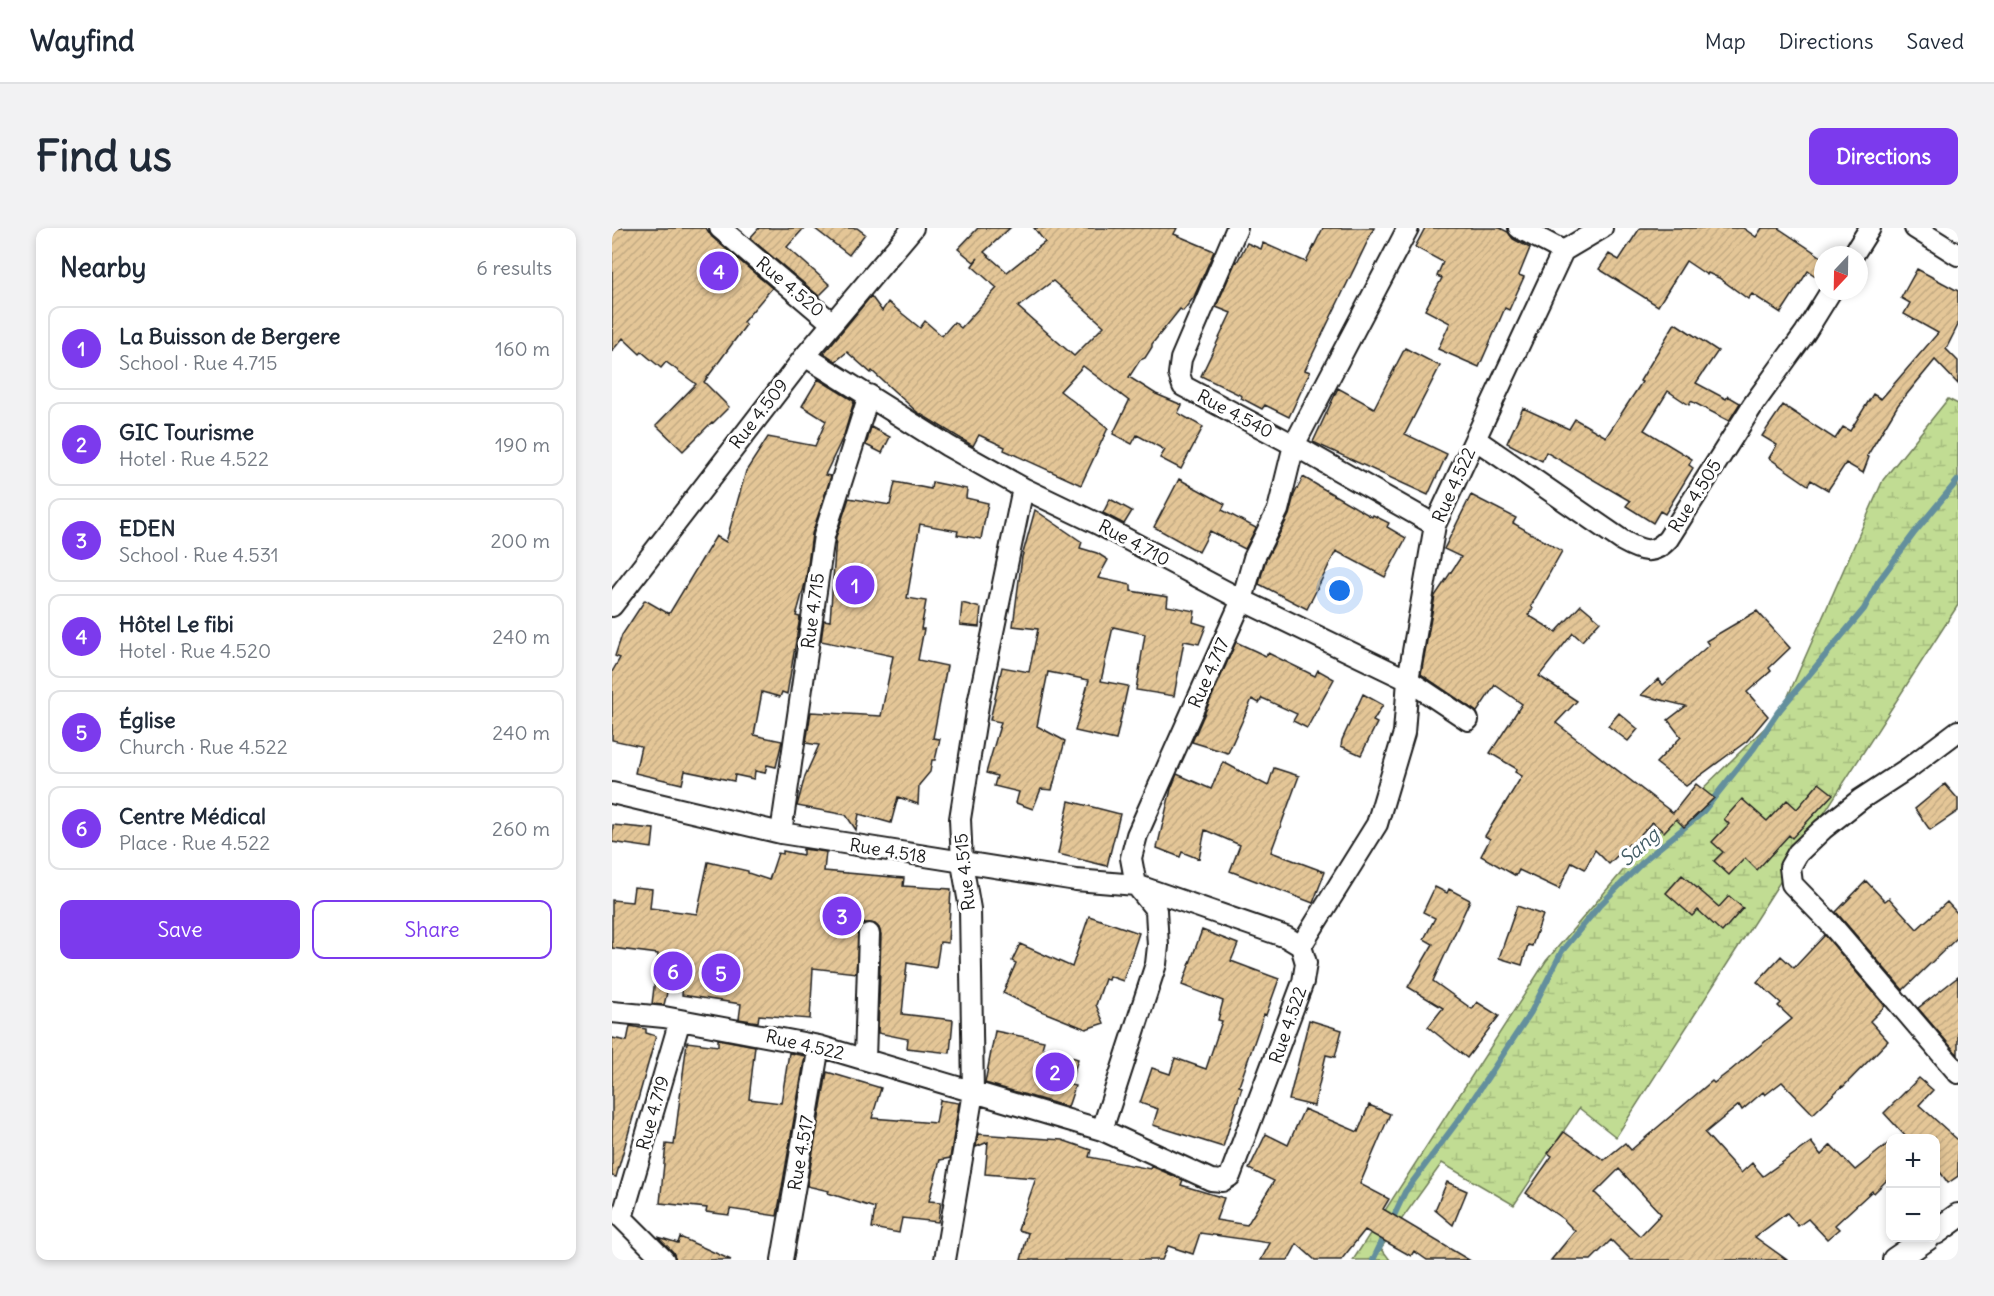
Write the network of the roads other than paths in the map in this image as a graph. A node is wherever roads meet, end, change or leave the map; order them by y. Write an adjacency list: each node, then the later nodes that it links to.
1 (720, 228): 13 (street, Rue 4.520)
2 (913, 228): 13 (street, Rue 4.509)
3 (1237, 228): 17 (street, Rue 4.540)
4 (1408, 228): 17 (street, Rue 4.717)
5 (1519, 228): 10 (street)
6 (1602, 228): 10 (street)
7 (1870, 228): 9 (street)
8 (1915, 228): 11 (street)
9 (1859, 246)
10 (1563, 251): 16 (street, Rue 4.522)
11 (1958, 255)
12 (1825, 300): 16 (street, Rue 4.505)
13 (832, 323): 14 (street, Rue 4.509)
14 (805, 356): 15 (street, Rue 4.710); 21 (street, Rue 4.509)
15 (869, 395): 18 (street, Rue 4.710); 26 (street, Rue 4.715)
16 (1475, 439): 19 (street, Rue 4.522)
17 (1294, 445): 19 (street, Rue 4.540); 20 (street, Rue 4.717)
18 (1023, 488): 20 (street, Rue 4.710); 27 (street, Rue 4.515)
19 (1435, 525): 22 (street, Rue 4.522)
20 (1242, 600): 22 (street, Rue 4.710); 28 (street, Rue 4.717)
21 (612, 606)
22 (1408, 680): 23 (street, Rue 4.710); 30 (street, Rue 4.522)
23 (1468, 720)
24 (1958, 731): 35 (street)
25 (612, 793): 26 (street, Rue 4.518)
26 (781, 833): 27 (street, Rue 4.518)
27 (962, 863): 28 (street, Rue 4.518); 36 (street, Rue 4.515)
28 (1136, 885): 30 (street, Rue 4.518); 37 (street)
29 (869, 934): 34 (street)
30 (1301, 946): 37 (street, Rue 4.522)
31 (612, 1012): 32 (street, Rue 4.522)
32 (680, 1020): 33 (street, Rue 4.522); 41 (street, Rue 4.719)
33 (819, 1046): 34 (street, Rue 4.522); 42 (street, Rue 4.517)
34 (865, 1059): 36 (street, Rue 4.522)
35 (1958, 1073)
36 (973, 1092): 37 (street, Rue 4.522); 43 (street, Rue 4.515)
37 (1102, 1130)
38 (1958, 1216): 39 (main road)
39 (1940, 1229)
40 (1921, 1242): 44 (main road)
41 (664, 1260)
42 (782, 1260)
43 (945, 1260)
44 (1895, 1260)

